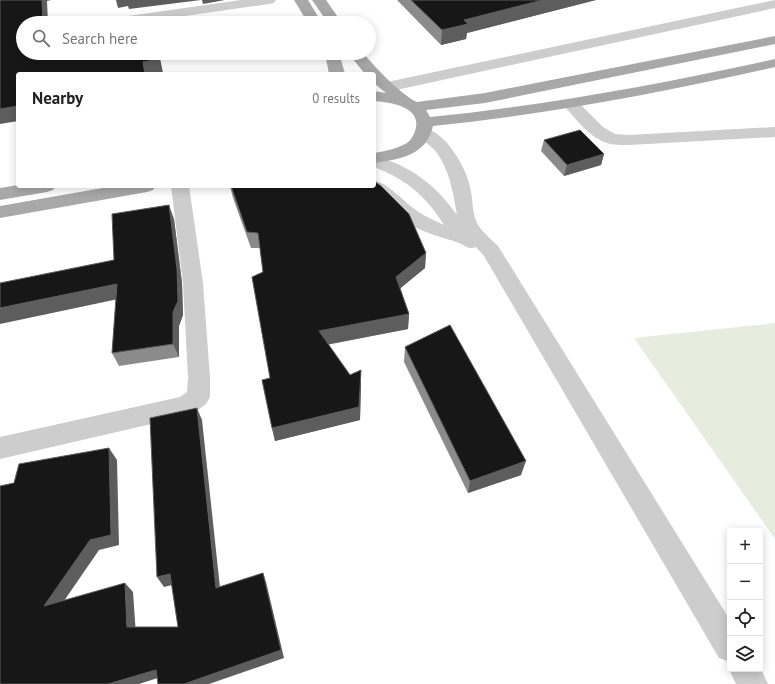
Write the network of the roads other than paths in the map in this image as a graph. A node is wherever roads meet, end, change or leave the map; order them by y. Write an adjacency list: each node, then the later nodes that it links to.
1 (269, 0): 7 (street)
2 (301, 0): 8 (main road)
3 (319, 0): 9 (main road)
4 (734, 0): 6 (street)
5 (775, 4): 6 (street)
6 (748, 9): 17 (street)
7 (156, 16)
8 (311, 16)
9 (330, 16)
10 (775, 40): 20 (main road)
11 (334, 60): 14 (main road)
12 (361, 60): 15 (main road)
13 (775, 63): 19 (main road)
14 (337, 72)
15 (371, 72)
16 (376, 78): 17 (main road)
17 (387, 87): 20 (main road)
18 (376, 96): 20 (main road)
19 (571, 104): 21 (main road); 22 (street)
20 (411, 105): 21 (main road)
21 (425, 127): 23 (main road); 32 (street)
22 (775, 132)
23 (376, 159)
24 (376, 160): 31 (street)
25 (376, 187): 31 (street)
26 (35, 188): 29 (main road)
27 (136, 188): 30 (main road)
28 (180, 188): 33 (street)
29 (0, 194)
30 (0, 212)
31 (464, 238): 32 (street)
32 (491, 251): 34 (street)
33 (0, 448)
34 (727, 641)
35 (746, 672): 36 (street)
36 (753, 684)

